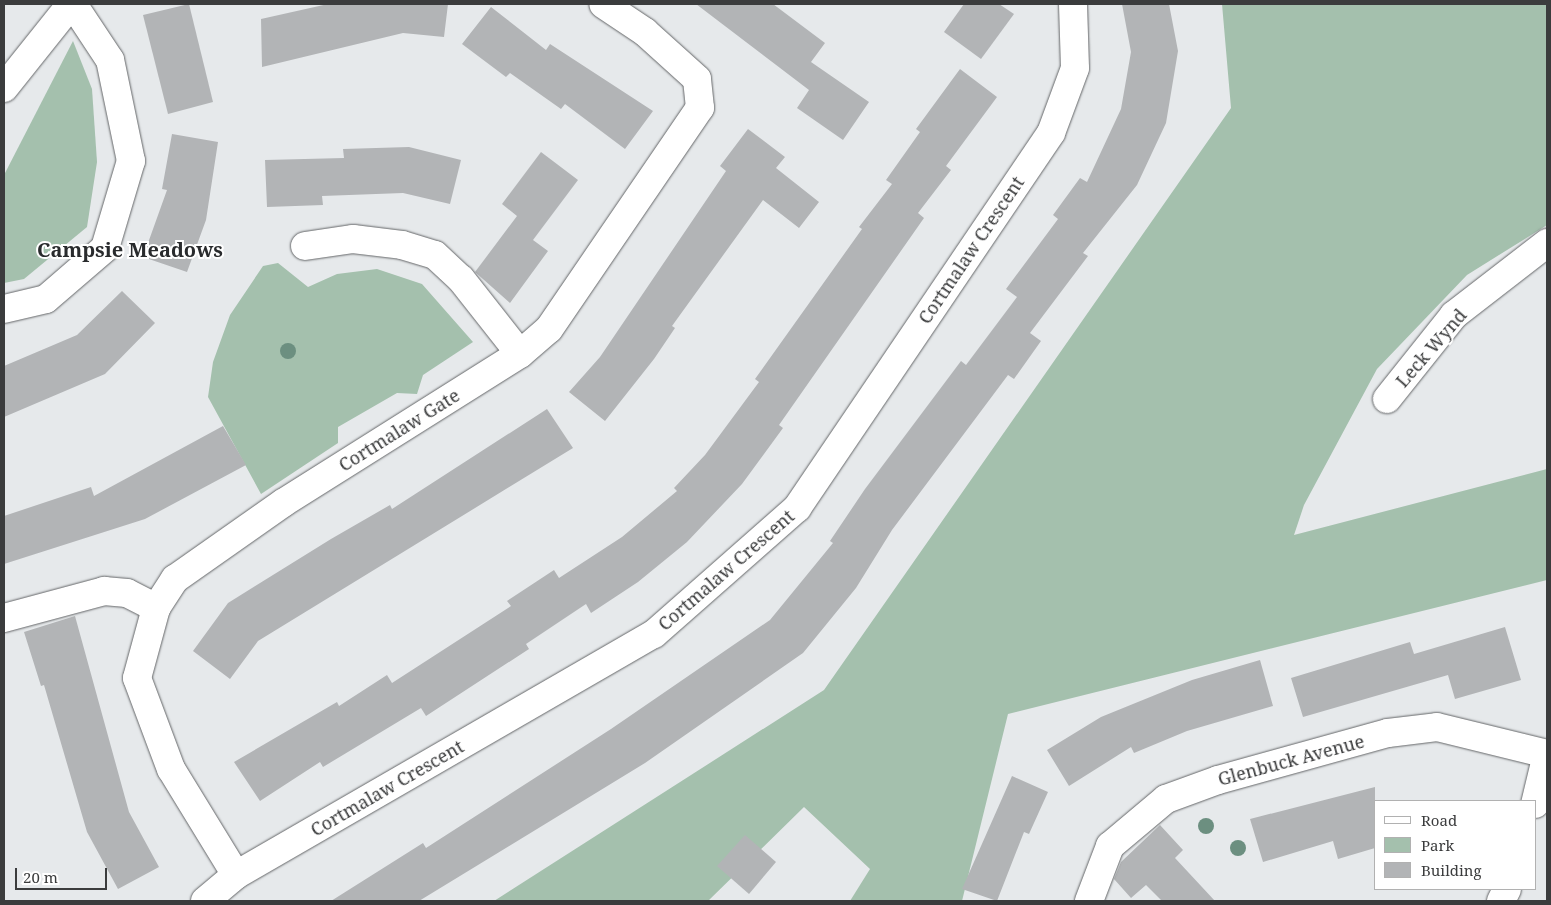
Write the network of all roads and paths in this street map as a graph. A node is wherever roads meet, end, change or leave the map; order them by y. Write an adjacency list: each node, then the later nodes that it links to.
1 (72, 4): 4 (street); 7 (street)
2 (603, 4): 8 (street, Cortmalaw Gate)
3 (1073, 4): 14 (street, Cortmalaw Crescent)
4 (4, 88)
5 (1547, 243): 9 (street, Leck Wynd)
6 (305, 246): 8 (street)
7 (4, 309)
8 (520, 354): 10 (street, Cortmalaw Gate)
9 (1387, 399)
10 (156, 608): 11 (street); 14 (street, Cortmalaw Gate)
11 (4, 618)
12 (1547, 754): 13 (street); 16 (street, Glenbuck Avenue)
13 (1536, 800)
14 (236, 875): 15 (street, Cortmalaw Crescent)
15 (205, 901)
16 (1089, 901)

